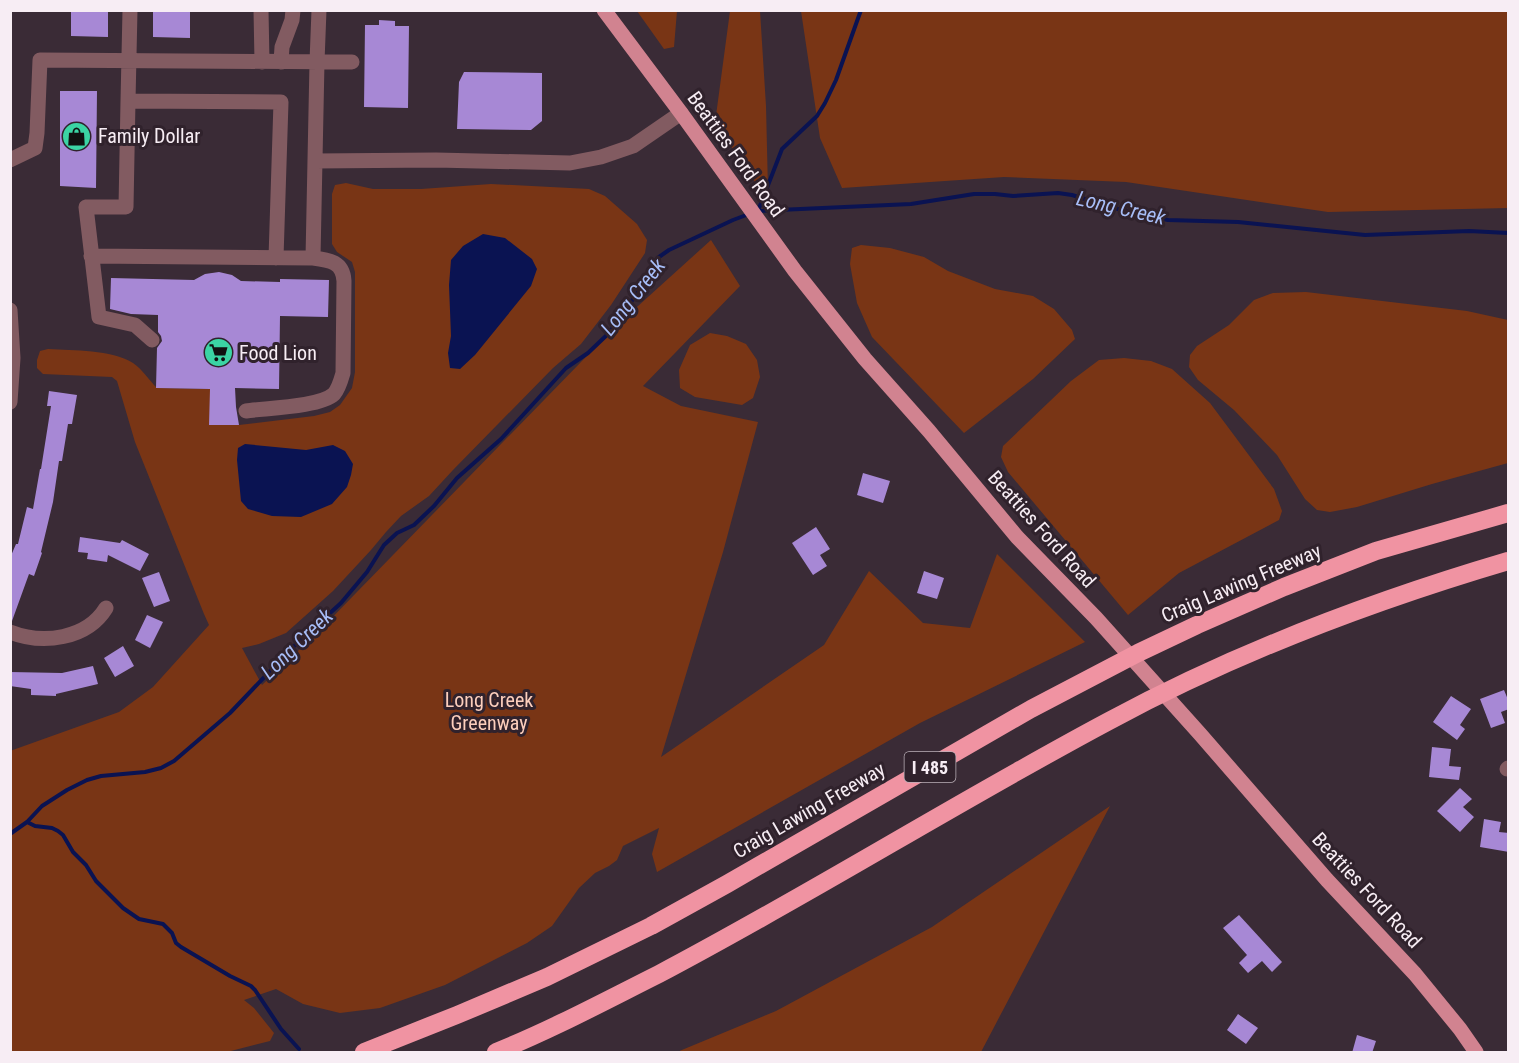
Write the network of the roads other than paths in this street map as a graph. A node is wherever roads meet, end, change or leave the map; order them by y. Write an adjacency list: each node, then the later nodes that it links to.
1 (130, 10): 6 (street)
2 (261, 10): 7 (street)
3 (293, 10): 8 (street)
4 (319, 10): 9 (street)
5 (604, 10): 12 (main road, Beatties Ford Road)
6 (130, 61): 7 (street); 11 (street); 13 (street)
7 (262, 62): 8 (street)
8 (281, 62): 9 (street)
9 (316, 62): 10 (street); 14 (street)
10 (352, 62)
11 (128, 101): 15 (street); 16 (street)
12 (681, 113): 14 (street); 28 (main road, Beatties Ford Road)
13 (10, 160)
14 (315, 161): 17 (street)
15 (91, 256): 16 (street); 19 (street)
16 (276, 258): 17 (street)
17 (313, 258): 21 (street)
18 (10, 310): 20 (street)
19 (152, 340)
20 (10, 402)
21 (246, 411)
22 (1509, 513): 26 (highway, Craig Lawing Freeway / I 485)
23 (1509, 561): 27 (highway, I 485)
24 (106, 608): 25 (street)
25 (10, 632)
26 (364, 1053)
27 (495, 1053)
28 (1476, 1053)

